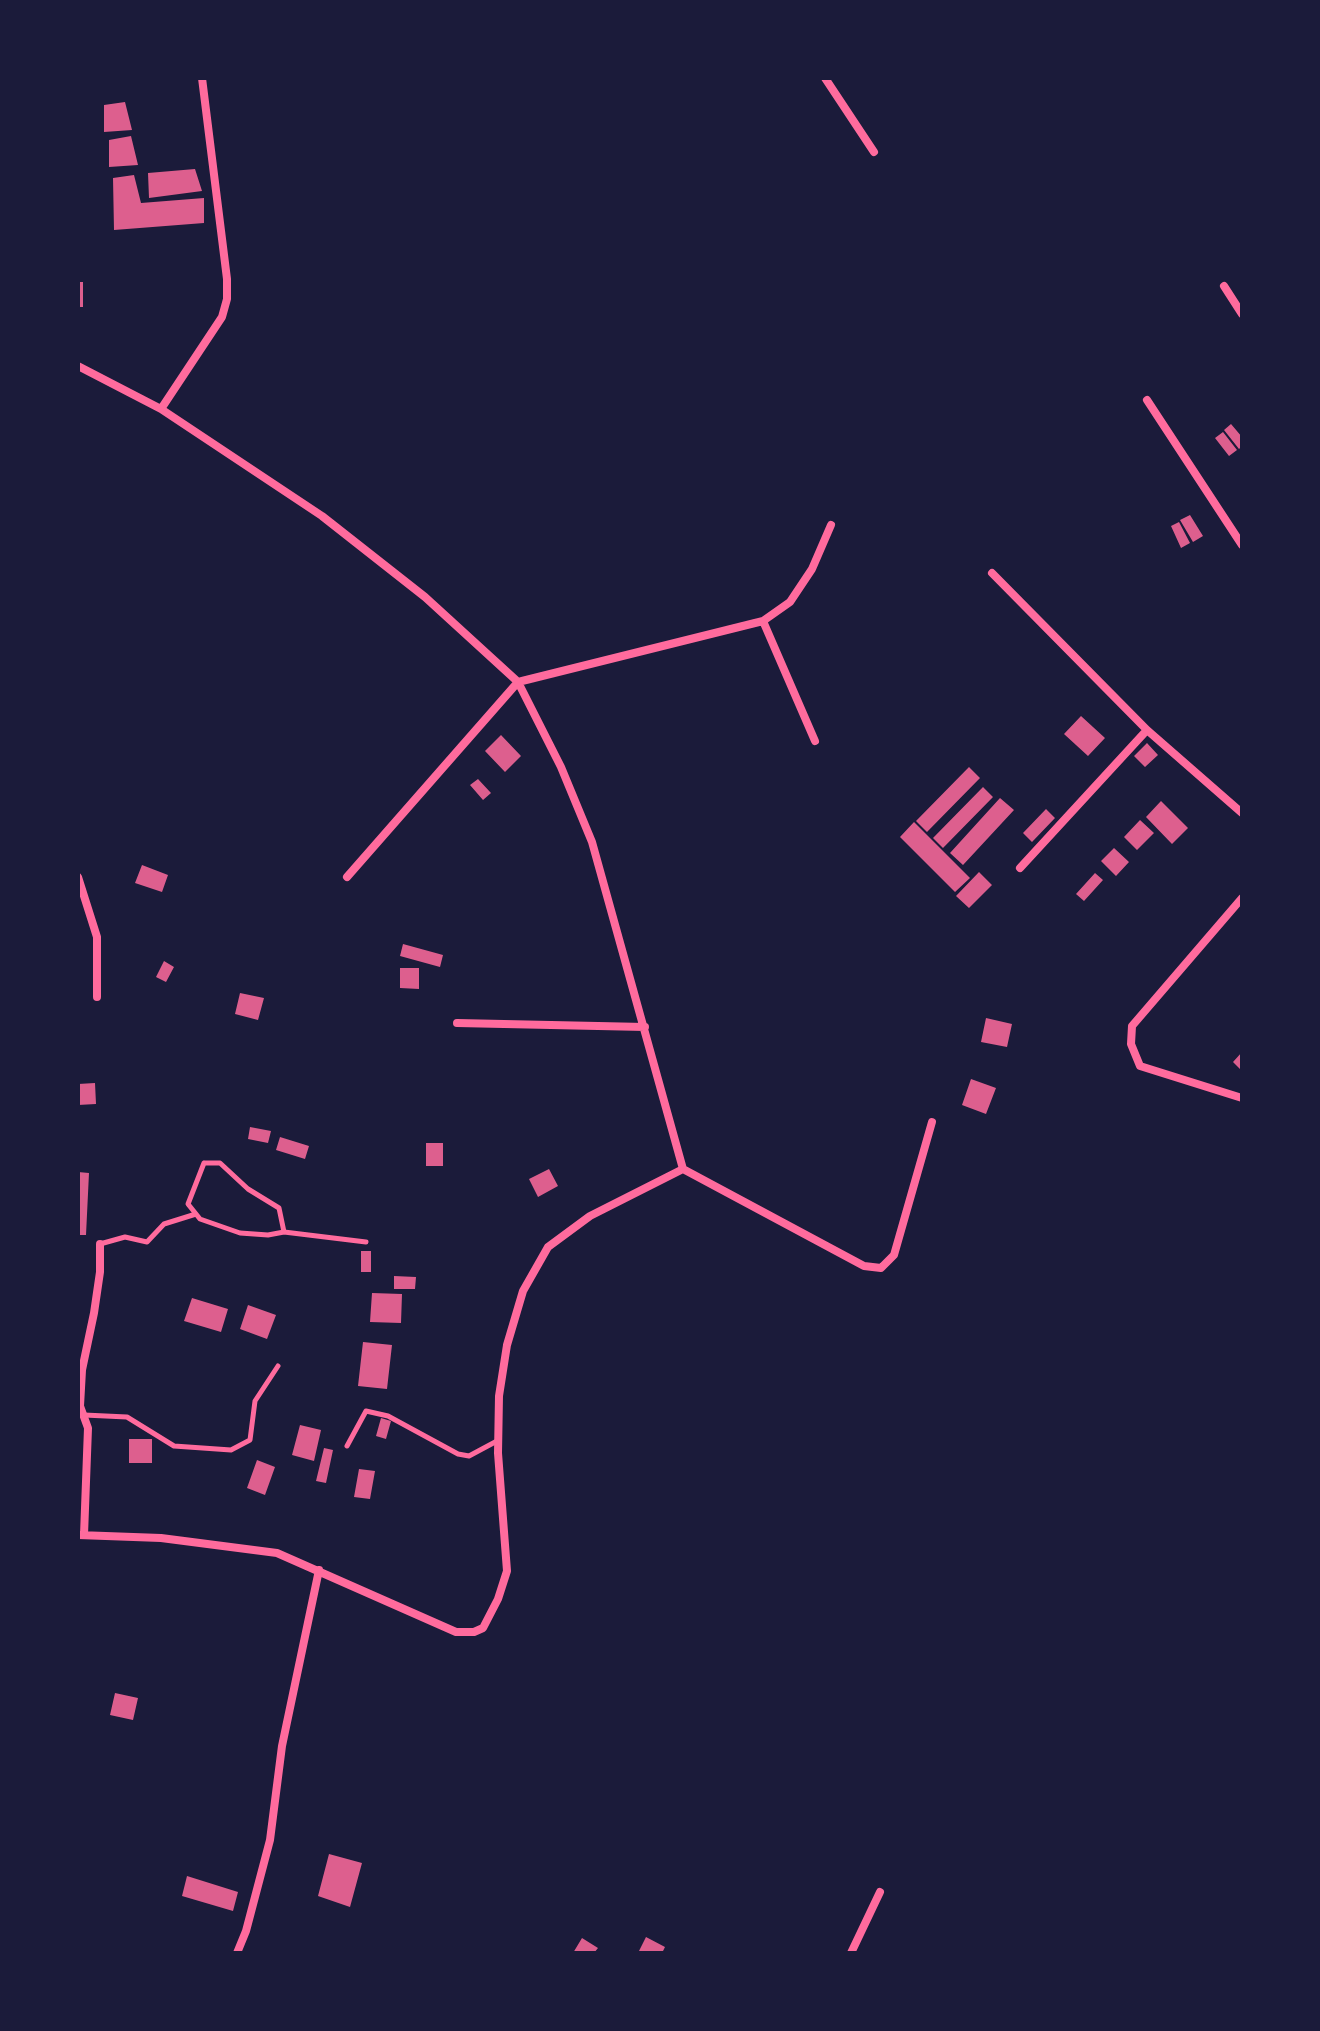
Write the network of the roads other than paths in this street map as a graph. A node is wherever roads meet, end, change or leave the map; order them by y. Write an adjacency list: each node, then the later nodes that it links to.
1 (202, 78): 8 (street)
2 (825, 78): 3 (street)
3 (874, 152)
4 (1224, 286): 5 (street)
5 (1242, 314)
6 (78, 366): 8 (street)
7 (1147, 400): 10 (street)
8 (161, 409): 13 (street)
9 (831, 525): 12 (street)
10 (1242, 545)
11 (992, 573): 14 (street)
12 (763, 621): 13 (street); 15 (street)
13 (518, 682): 19 (street); 23 (street)
14 (1147, 730): 16 (street); 17 (street)
15 (815, 741)
16 (1242, 813)
17 (1020, 868)
18 (78, 877): 21 (street)
19 (347, 877)
20 (1242, 898): 24 (street)
21 (97, 997)
22 (457, 1023): 23 (street)
23 (645, 1027): 26 (street)
24 (1242, 1098)
25 (932, 1122): 26 (street)
26 (683, 1169): 33 (street)
27 (196, 1214): 28 (lane); 28 (lane); 30 (lane)
28 (284, 1232): 29 (lane)
29 (366, 1242)
30 (100, 1244): 32 (street)
31 (278, 1366): 32 (lane)
32 (83, 1415): 35 (street)
33 (498, 1441): 34 (lane); 36 (street)
34 (347, 1446)
35 (81, 1535): 36 (street)
36 (319, 1570): 38 (street)
37 (880, 1892): 39 (street)
38 (237, 1953)
39 (851, 1953)

